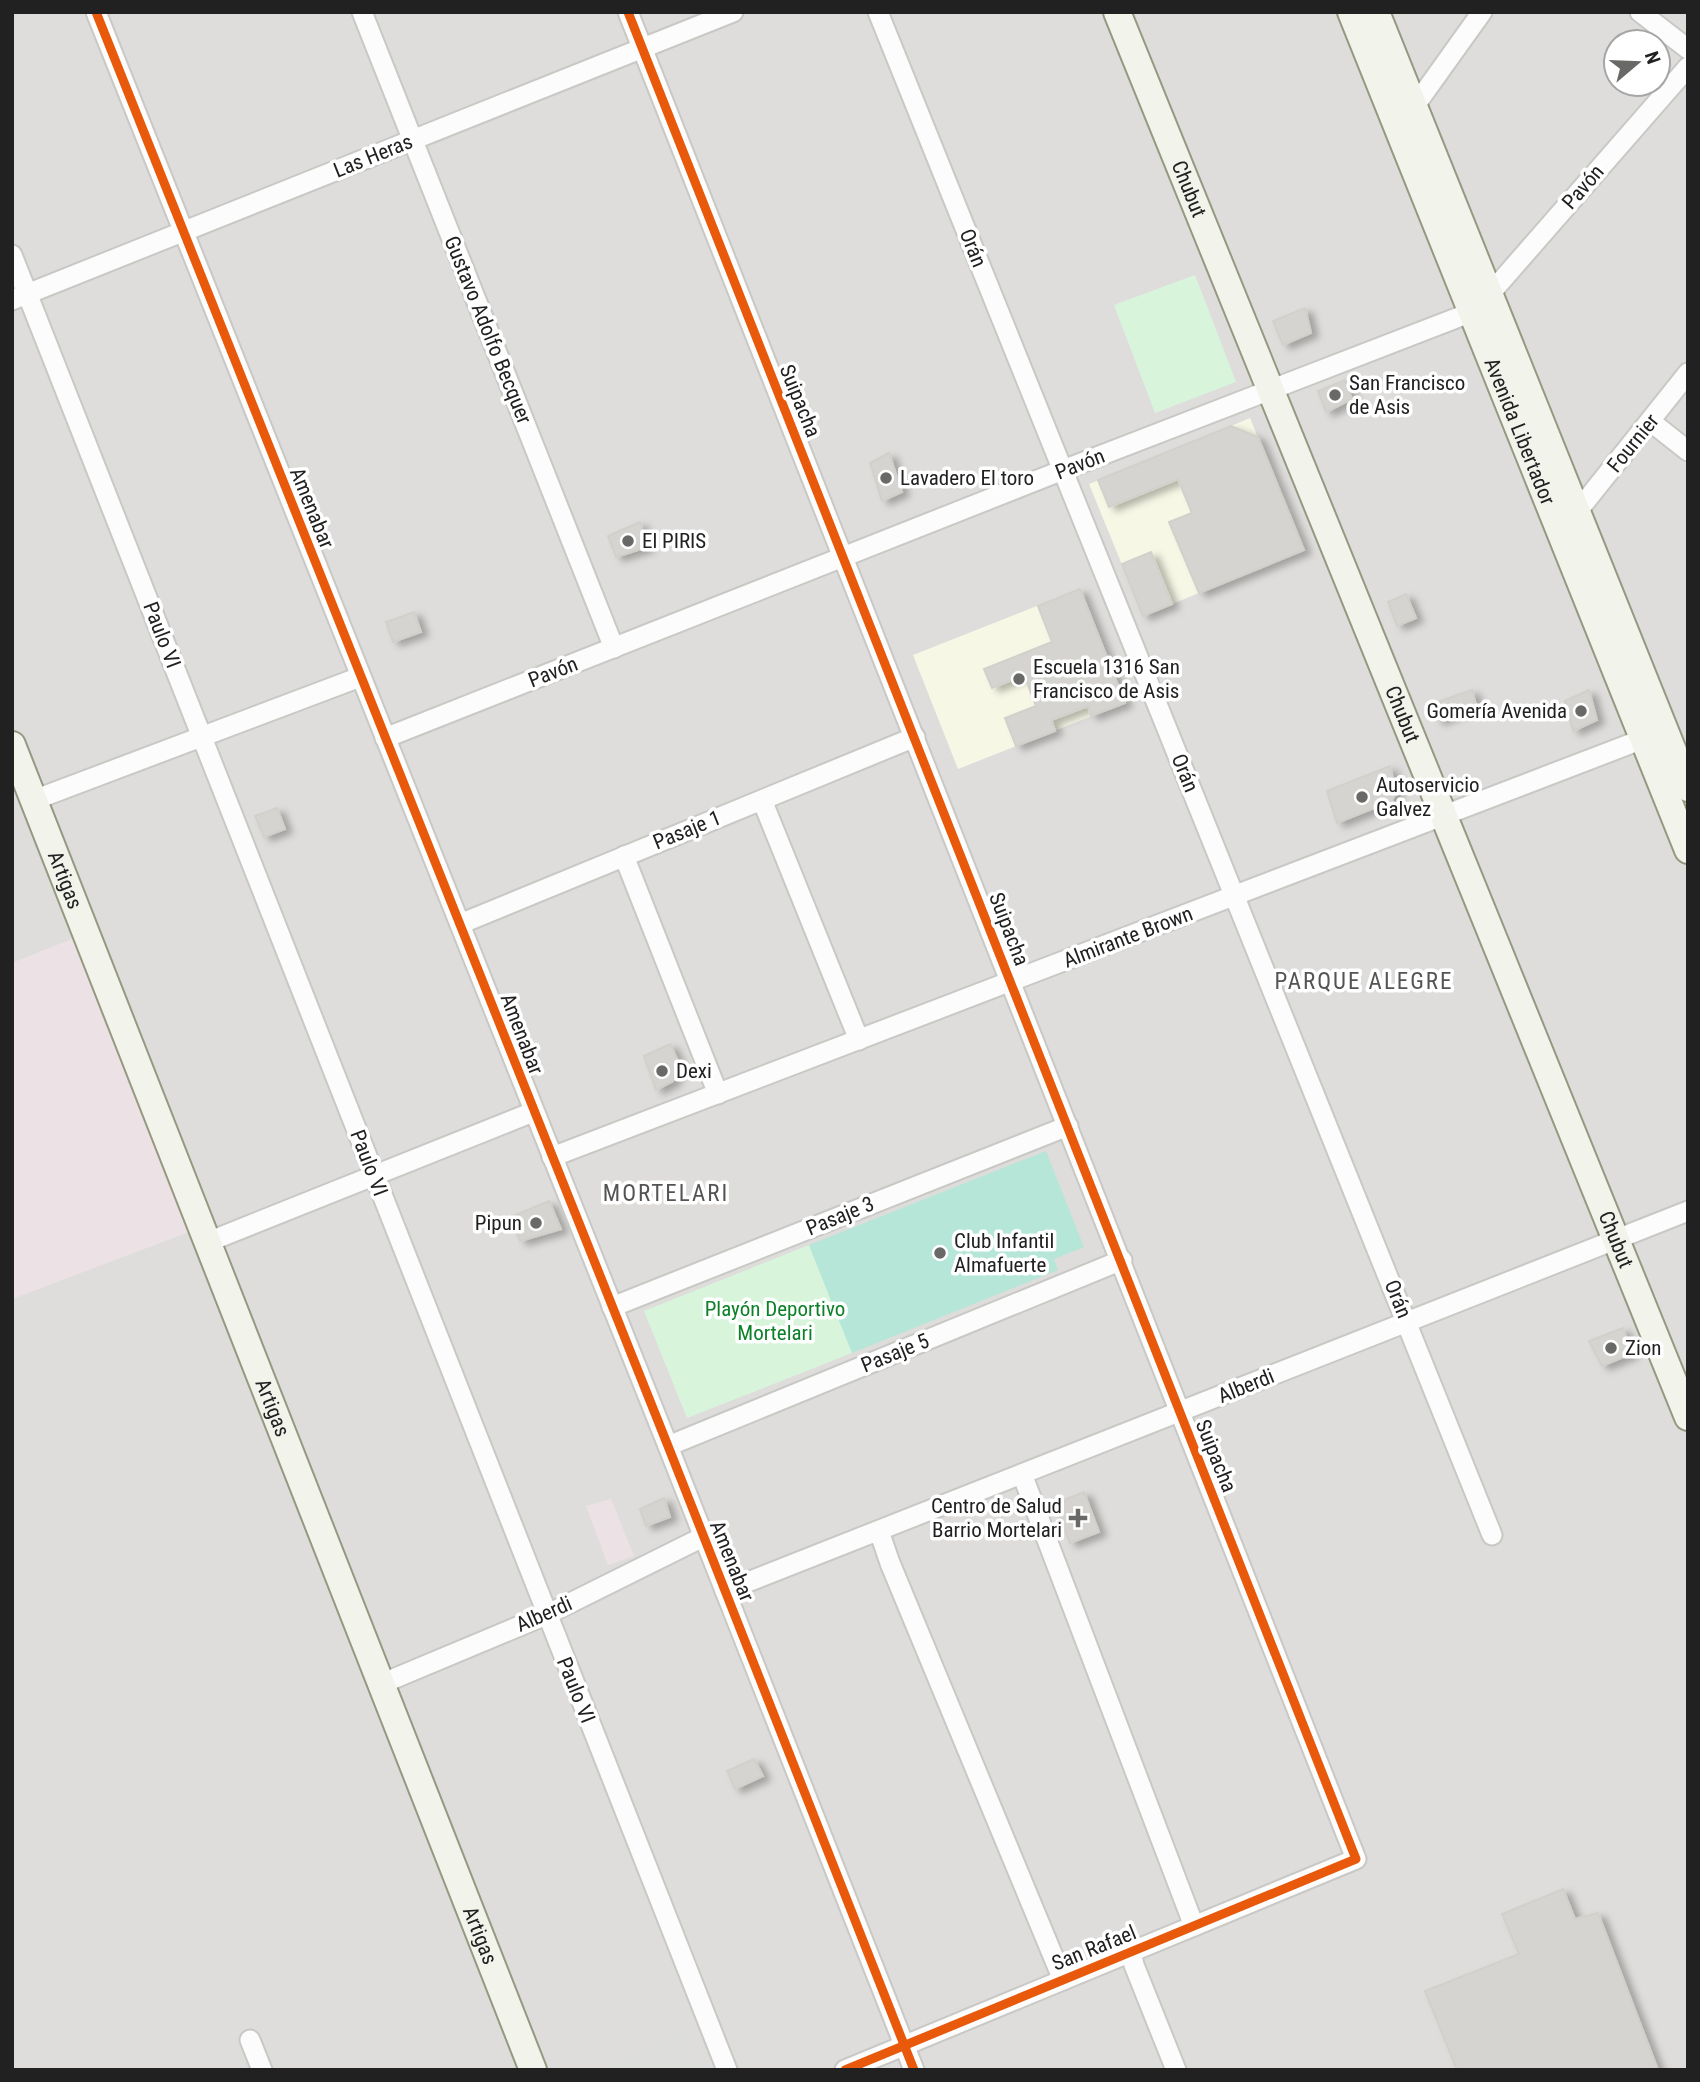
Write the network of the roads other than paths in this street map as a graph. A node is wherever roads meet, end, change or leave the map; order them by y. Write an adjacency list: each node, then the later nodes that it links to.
1 (96, 12): 16 (street, Amenabar)
2 (362, 12): 15 (street, Gustavo Adolfo Becquer)
3 (628, 12): 12 (street, Suipacha)
4 (733, 12): 12 (street, Las Heras)
5 (878, 12): 24 (street, Orán)
6 (1117, 12): 21 (street, Chubut)
7 (1351, 12): 19 (street, Avenida Libertador)
8 (1376, 12): 14 (street, Avenida Libertador)
9 (1482, 12): 14 (street)
10 (1640, 12): 11 (street)
11 (1688, 49)
12 (643, 50): 15 (street, Las Heras); 26 (street, Suipacha)
13 (1688, 67): 19 (street, Pavón)
14 (1414, 107): 19 (street, Avenida Libertador)
15 (413, 141): 16 (street, Las Heras); 27 (street, Gustavo Adolfo Becquer)
16 (183, 231): 18 (street, Las Heras); 28 (street, Amenabar)
17 (12, 255): 18 (street, Paulo VI)
18 (20, 297): 30 (street, Paulo VI)
19 (1480, 304): 21 (street, Pavón); 25 (street, Avenida Libertador); 29 (street, Avenida Libertador)
20 (1688, 373): 22 (street, Fournier)
21 (1271, 391): 24 (street, Pavón); 37 (street, Chubut)
22 (1650, 421): 23 (street); 25 (street, Fournier)
23 (1688, 451)
24 (1063, 470): 26 (street, Pavón); 40 (street, Orán)
25 (1577, 512): 29 (street, Avenida Libertador)
26 (844, 558): 27 (street, Pavón); 31 (street, Suipacha)
27 (614, 648): 32 (street, Pavón)
28 (360, 677): 30 (street); 32 (street, Amenabar)
29 (1654, 735): 34 (street, Avenida Libertador); 37 (street, Almirante Brown)
30 (202, 737): 35 (street); 48 (street, Paulo VI)
31 (915, 737): 36 (street, Pasaje 1); 42 (street, Suipacha)
32 (385, 738): 41 (street, Amenabar)
33 (12, 745): 35 (street, Artigas)
34 (1682, 790): 38 (street, Avenida Libertador)
35 (34, 800): 51 (street, Artigas)
36 (762, 800): 39 (street, Pasaje 1); 43 (street)
37 (1444, 816): 40 (street, Almirante Brown); 50 (street, Chubut)
38 (1688, 850)
39 (624, 856): 41 (street, Pasaje 1); 44 (street)
40 (1235, 896): 42 (street, Almirante Brown); 54 (street, Orán)
41 (460, 924): 45 (street, Amenabar)
42 (1010, 982): 43 (street, Almirante Brown); 46 (street, Suipacha)
43 (859, 1040): 44 (street, Almirante Brown)
44 (718, 1094): 47 (street, Almirante Brown)
45 (533, 1111): 47 (street, Amenabar); 48 (street)
46 (1068, 1126): 52 (street, Suipacha); 53 (street, Pasaje 3)
47 (552, 1157): 53 (street, Amenabar)
48 (374, 1175): 51 (street); 63 (street, Paulo VI)
49 (1688, 1211): 50 (street, Alberdi)
50 (1616, 1240): 54 (street, Alberdi); 56 (street, Chubut)
51 (208, 1242): 64 (street, Artigas)
52 (1122, 1260): 55 (street, Suipacha); 57 (street, Pasaje 5)
53 (612, 1307): 57 (street, Amenabar)
54 (1407, 1322): 55 (street, Alberdi); 60 (street, Orán)
55 (1180, 1412): 58 (street, Alberdi); 65 (street, Suipacha)
56 (1688, 1417)
57 (668, 1446): 61 (street, Amenabar)
58 (1022, 1474): 59 (street, Alberdi); 66 (street)
59 (879, 1531): 62 (street, Alberdi); 68 (street)
60 (1492, 1535)
61 (703, 1537): 62 (street, Amenabar); 63 (street, Alberdi)
62 (726, 1591): 70 (street, Amenabar)
63 (546, 1615): 64 (street, Alberdi); 73 (street, Paulo VI)
64 (381, 1684): 72 (street, Artigas)
65 (1356, 1859): 66 (street, San Rafael)
66 (1194, 1926): 67 (street, San Rafael)
67 (1131, 1952): 68 (street, San Rafael); 76 (street)
68 (1063, 1980): 70 (street, San Rafael)
69 (250, 2040): 71 (street)
70 (904, 2046): 74 (street, San Rafael); 75 (street, Amenabar)
71 (262, 2070)
72 (533, 2070)
73 (727, 2070)
74 (845, 2070)
75 (914, 2070)
76 (1176, 2070)

